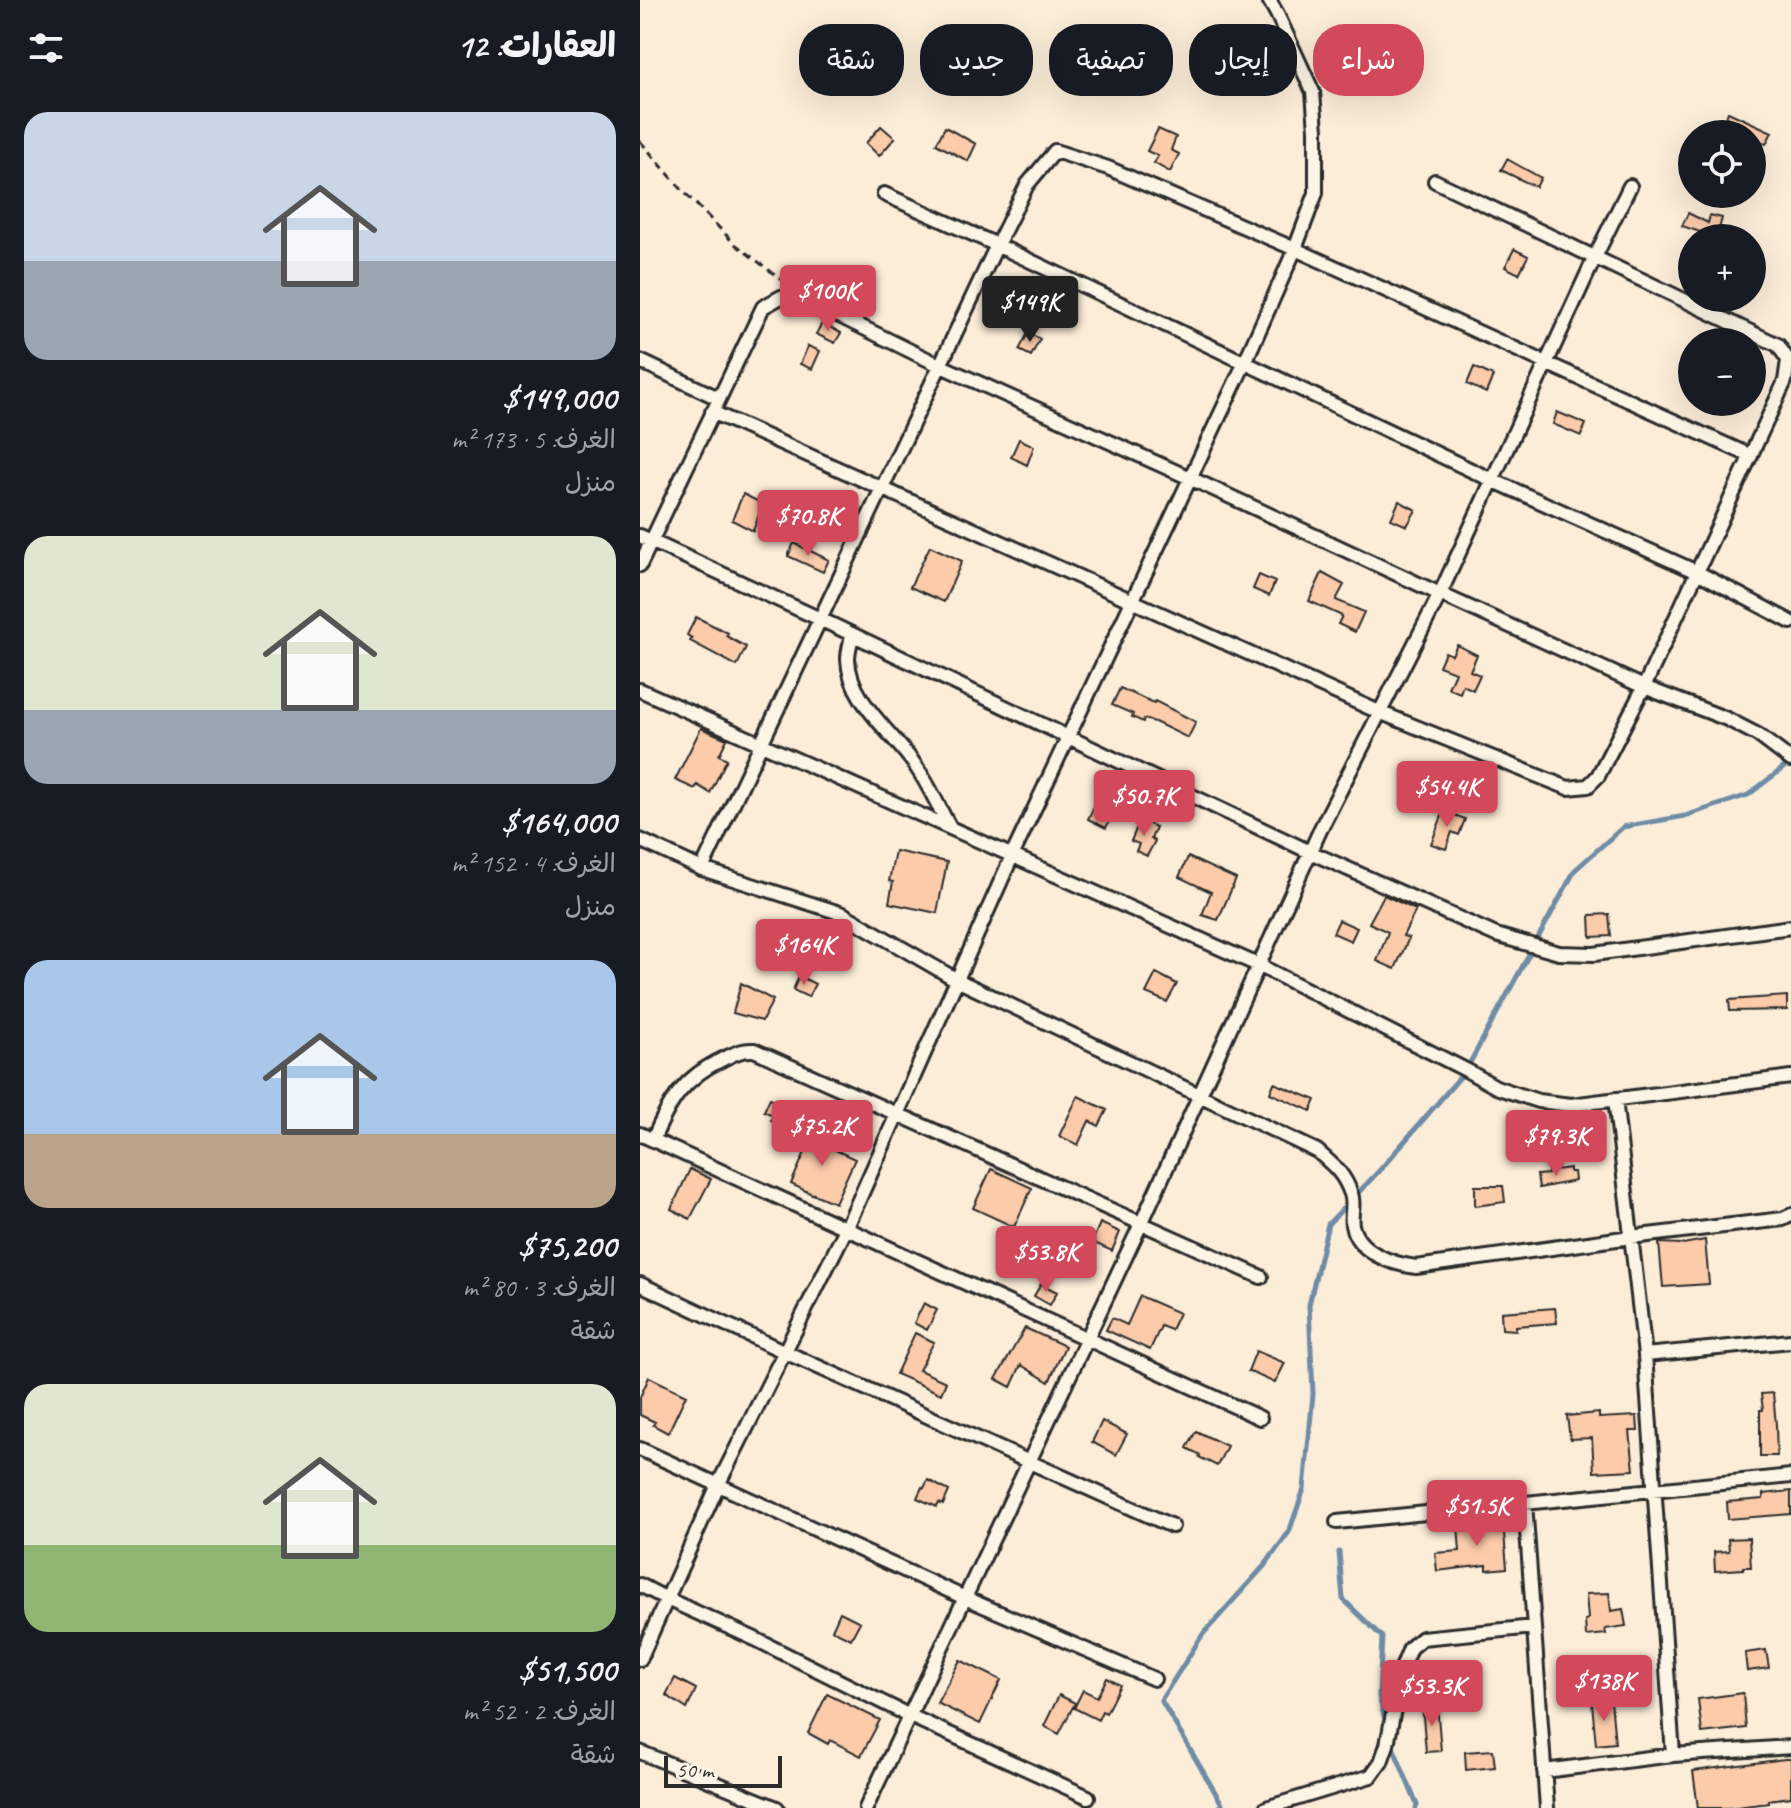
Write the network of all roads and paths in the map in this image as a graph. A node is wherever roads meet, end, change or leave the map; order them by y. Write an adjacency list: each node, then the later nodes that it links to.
1 (1269, 0): 7 (street)
2 (640, 141): 9 (path)
3 (1435, 181): 8 (street)
4 (1630, 186): 8 (street)
5 (884, 194): 6 (street)
6 (997, 245): 7 (street); 11 (street); 13 (street)
7 (1295, 249): 11 (street); 12 (street)
8 (1595, 257): 12 (street); 16 (street)
9 (785, 282)
10 (640, 361): 14 (street)
11 (1245, 362): 17 (street); 18 (street)
12 (1545, 364): 16 (street); 18 (street)
13 (939, 365): 14 (street); 17 (street); 19 (street)
14 (718, 398): 15 (street)
15 (712, 412): 19 (street); 20 (street)
16 (1751, 456): 22 (street)
17 (1190, 478): 23 (street); 24 (street)
18 (1492, 480): 22 (street); 23 (street)
19 (881, 488): 24 (street); 25 (street)
20 (646, 539): 21 (street); 25 (street)
21 (640, 565)
22 (1697, 572): 26 (street); 28 (street)
23 (1440, 594): 28 (street); 30 (street)
24 (1131, 601): 30 (street); 31 (street)
25 (820, 619): 27 (street); 32 (street)
26 (1791, 622)
27 (852, 634): 31 (street); 34 (street)
28 (1644, 687): 30 (street); 33 (street)
29 (640, 690): 32 (street)
30 (1379, 712): 36 (street)
31 (1068, 738): 36 (street); 37 (street)
32 (761, 744): 34 (street); 38 (street)
33 (1791, 760)
34 (950, 828): 37 (street)
35 (640, 840): 38 (street)
36 (1310, 852): 39 (street); 40 (street)
37 (1012, 856): 40 (street); 41 (street)
38 (702, 869): 41 (street)
39 (1791, 927)
40 (1258, 965): 43 (street); 44 (street)
41 (957, 980): 43 (street); 45 (street)
42 (1791, 1077): 44 (street)
43 (1199, 1095): 49 (street); 51 (street)
44 (1615, 1099): 51 (street)
45 (896, 1114): 47 (street); 49 (street); 50 (street)
46 (640, 1134): 47 (street)
47 (653, 1140): 50 (street)
48 (1791, 1215): 51 (street)
49 (1141, 1224): 52 (street); 54 (street)
50 (846, 1229): 54 (street); 56 (street)
51 (1631, 1237): 57 (street)
52 (1261, 1277)
53 (640, 1284): 56 (street)
54 (1087, 1339): 58 (street); 60 (street)
55 (1791, 1341): 57 (street)
56 (785, 1352): 60 (street); 62 (street)
57 (1645, 1355): 63 (street)
58 (1260, 1418)
59 (640, 1449): 62 (street)
60 (1029, 1461): 66 (street); 68 (street)
61 (1791, 1476): 63 (street)
62 (718, 1485): 68 (street); 69 (street)
63 (1656, 1490): 64 (street); 76 (street)
64 (1525, 1503): 65 (street); 70 (street)
65 (1337, 1522)
66 (1172, 1526)
67 (640, 1585): 69 (street)
68 (965, 1598): 72 (street); 73 (street)
69 (667, 1599): 71 (street); 73 (street)
70 (1534, 1627): 77 (street); 81 (street)
71 (640, 1659)
72 (1154, 1679)
73 (910, 1716): 78 (street); 80 (street)
74 (1791, 1747): 76 (street)
75 (640, 1752): 79 (street)
76 (1673, 1755): 77 (street)
77 (1544, 1771): 82 (street)
78 (1088, 1797)
79 (777, 1808)
80 (866, 1808)
81 (1266, 1808)
82 (1547, 1808)

